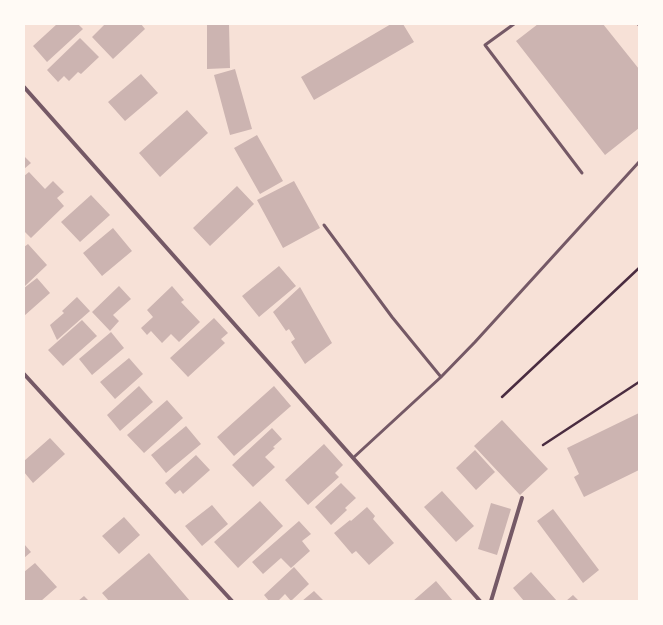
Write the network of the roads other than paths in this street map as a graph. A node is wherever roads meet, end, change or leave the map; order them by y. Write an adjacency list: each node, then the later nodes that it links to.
1 (514, 24): 4 (lane)
2 (24, 87): 8 (street)
3 (639, 162): 7 (lane)
4 (582, 173)
5 (324, 225): 7 (lane)
6 (24, 374): 10 (street)
7 (441, 377): 8 (lane)
8 (353, 458): 11 (street)
9 (522, 498): 12 (street)
10 (232, 601)
11 (480, 601)
12 (491, 601)

